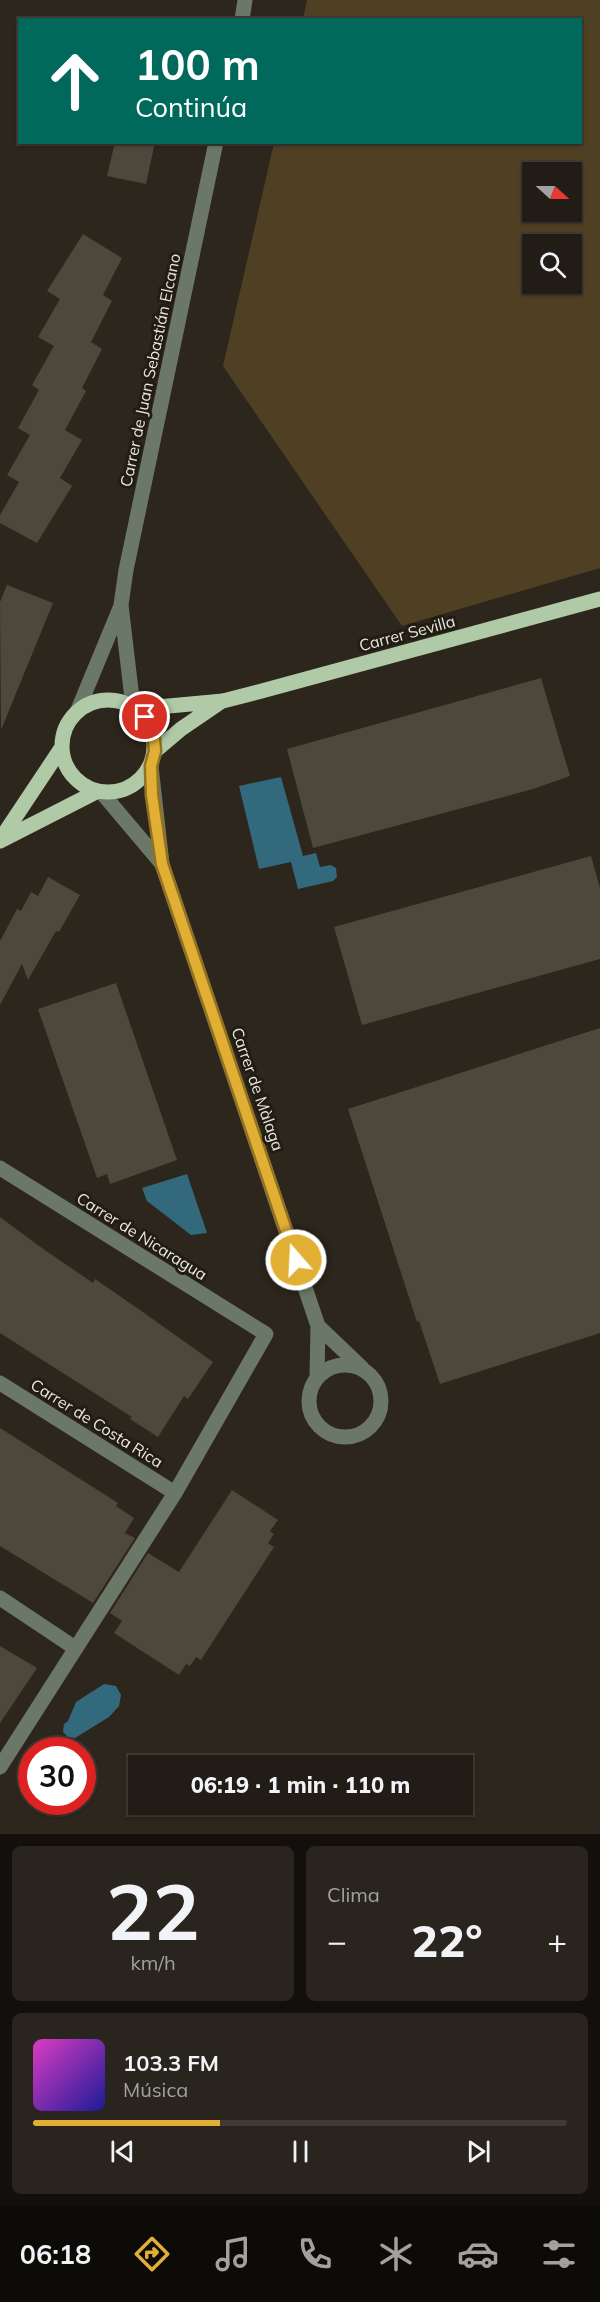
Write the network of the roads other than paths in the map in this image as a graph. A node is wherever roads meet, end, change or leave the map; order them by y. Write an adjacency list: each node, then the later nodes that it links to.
1 (245, 0): 2 (street)
2 (242, 18)
3 (216, 144): 5 (street, Carrer de Juan Sebastián Elcano)
4 (600, 599): 6 (main road, Carrer Sevilla)
5 (121, 605): 7 (street, Carrer de Juan Sebastián Elcano); 8 (street, Carrer de Juan Sebastián Elcano)
6 (223, 700): 7 (main road, Carrer Sevilla); 10 (main road, Carrer Sevilla)
7 (135, 708): 8 (main road); 10 (main road)
8 (77, 711): 9 (main road)
9 (62, 747): 11 (main road); 12 (main road)
10 (153, 759): 11 (main road); 13 (street, Carrer de Màlaga)
11 (99, 792): 12 (main road); 13 (street, Carrer de Màlaga)
12 (0, 840)
13 (162, 864): 15 (street, Carrer de Màlaga)
14 (0, 1168): 19 (street, Carrer de Nicaragua)
15 (318, 1326): 16 (street, Carrer de Màlaga); 17 (street, Carrer de Màlaga)
16 (363, 1370): 17 (street); 17 (street)
17 (317, 1377)
18 (0, 1383): 19 (street, Carrer de Costa Rica)
19 (175, 1493): 21 (street)
20 (0, 1598): 21 (street)
21 (75, 1648): 22 (street)
22 (0, 1767)

